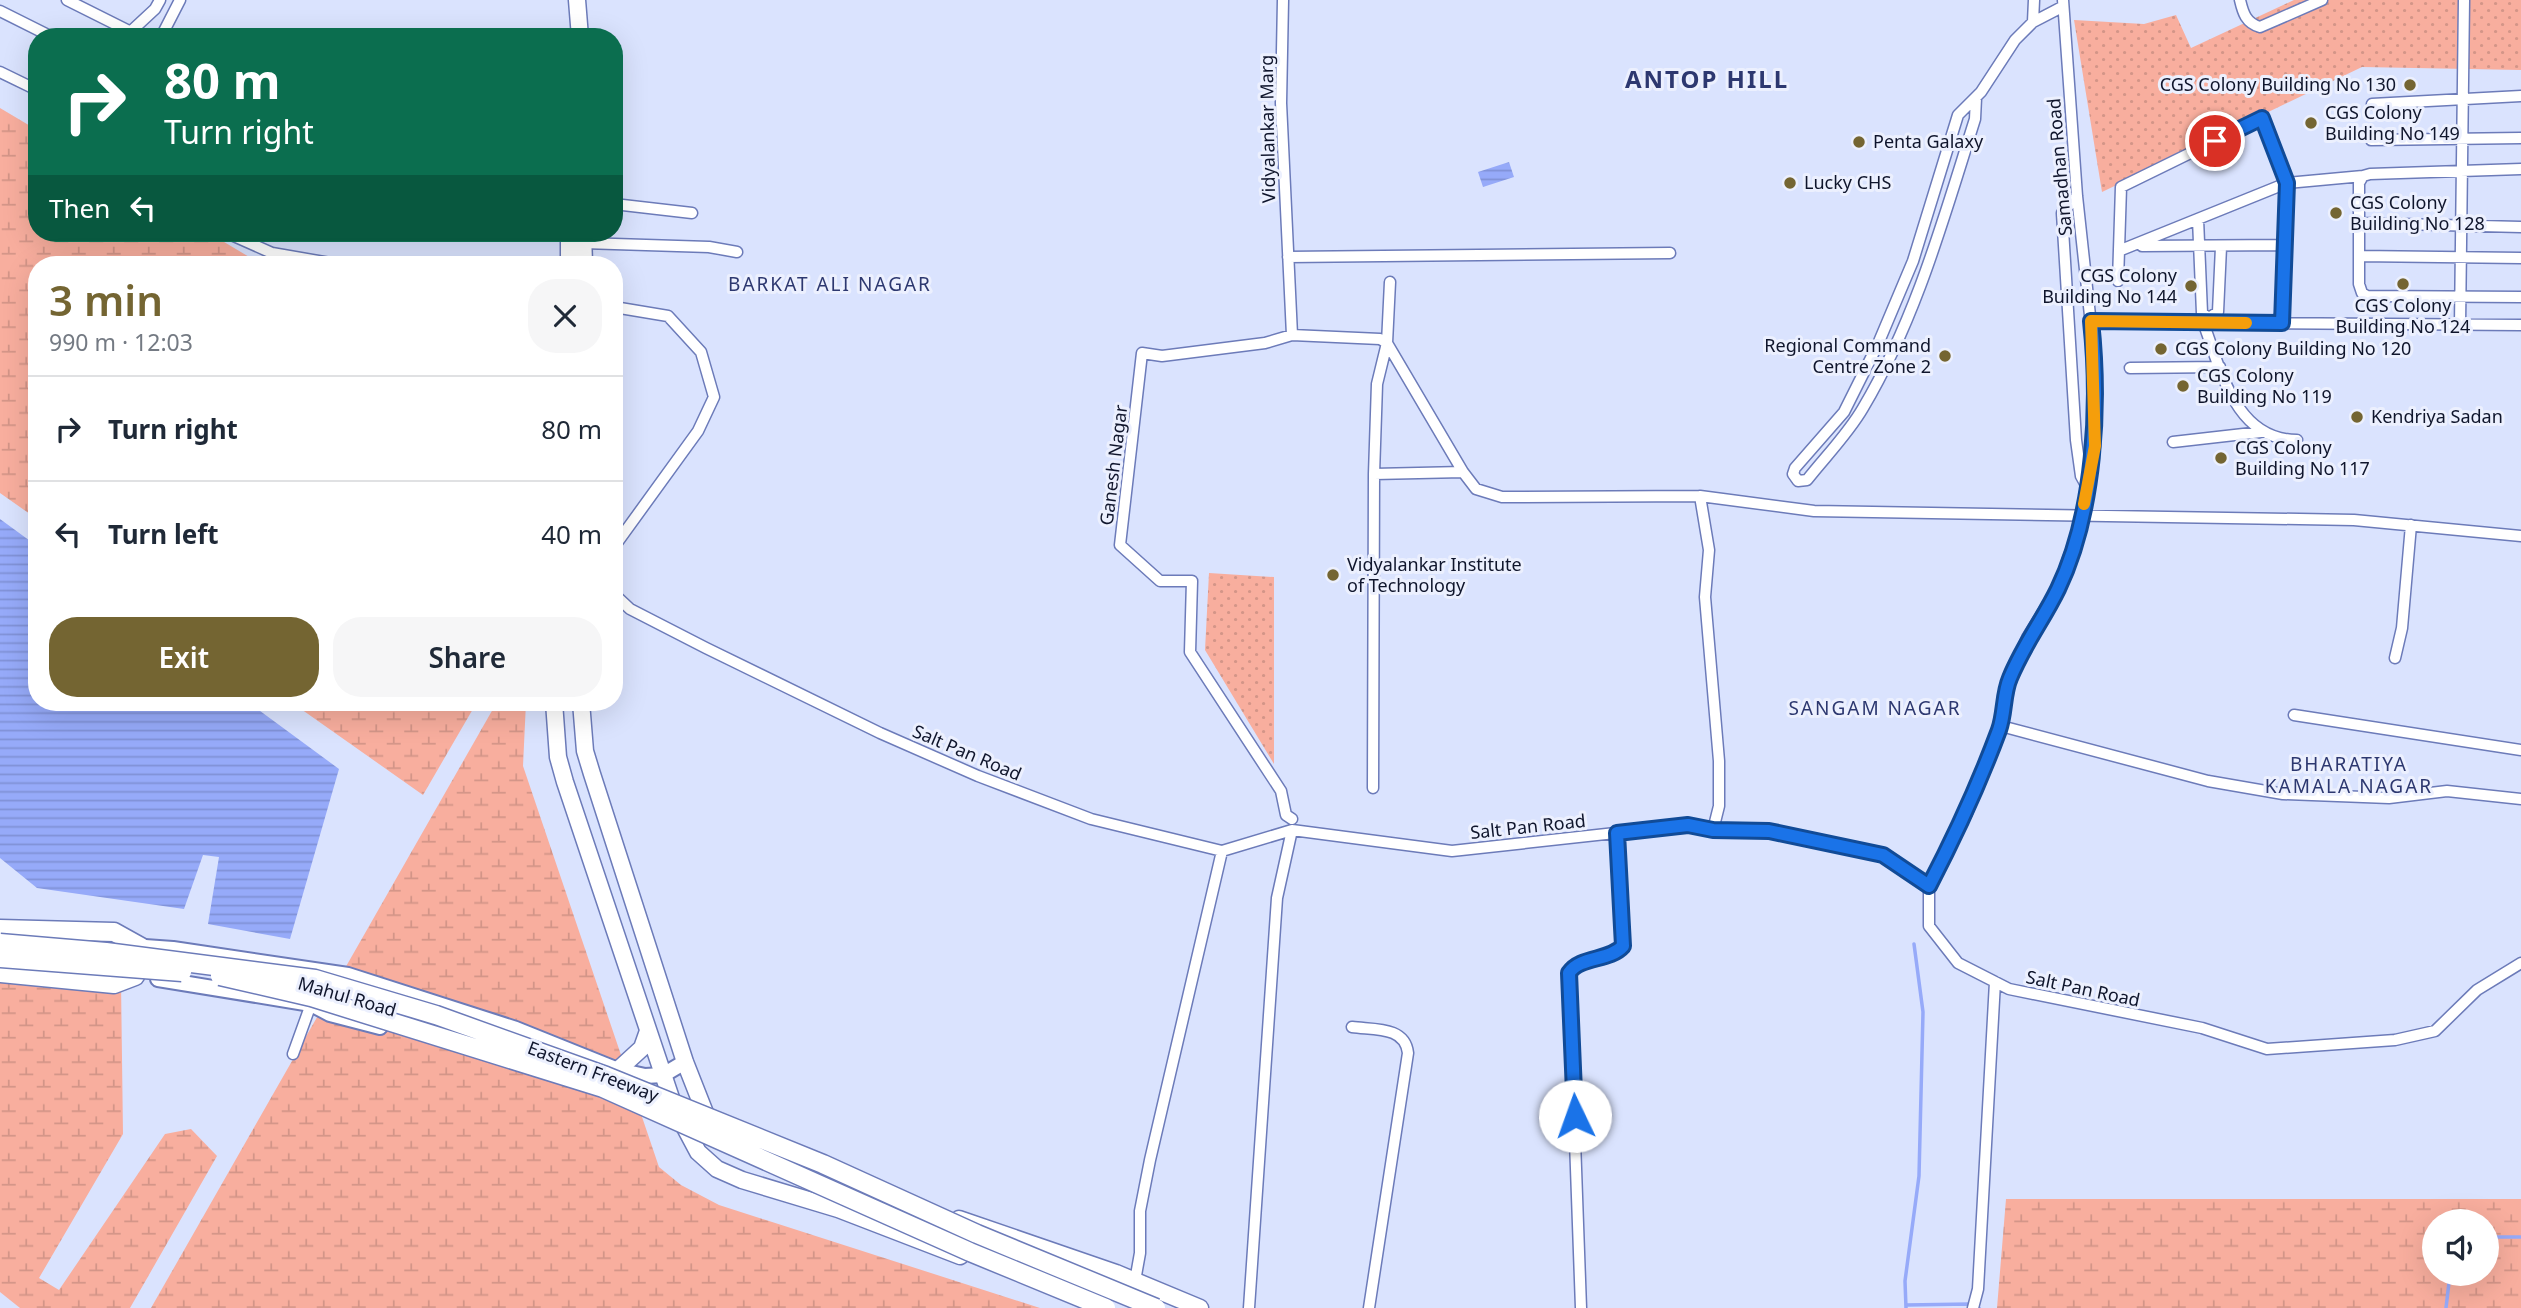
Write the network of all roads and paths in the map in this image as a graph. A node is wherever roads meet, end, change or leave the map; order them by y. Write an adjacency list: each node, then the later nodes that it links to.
1 (67, 0): 14 (street)
2 (160, 0): 15 (street)
3 (180, 0): 16 (street)
4 (577, 0): 17 (main road)
5 (1283, 0): 49 (street, Vidyalankar Marg)
6 (2034, 0): 12 (street)
7 (2240, 0): 8 (street)
8 (2322, 0)
9 (2464, 0): 22 (street)
10 (2062, 3): 12 (street); 31 (street, Samadhan Road)
11 (0, 11): 13 (street)
12 (2033, 22): 21 (street)
13 (34, 28)
14 (117, 28)
15 (134, 28)
16 (166, 28)
17 (579, 28)
18 (0, 72): 19 (street)
19 (28, 86)
20 (2521, 96): 22 (street)
21 (1976, 98): 57 (street); 58 (street)
22 (2463, 99): 23 (street); 26 (street)
23 (2372, 104)
24 (2521, 138): 26 (street)
25 (2371, 140): 26 (street)
26 (2461, 141): 27 (street)
27 (2461, 168): 28 (street); 29 (street); 36 (street)
28 (2521, 169)
29 (2363, 176): 30 (street); 35 (street)
30 (2287, 183): 34 (street); 40 (street); 44 (street)
31 (2077, 196): 59 (street, Samadhan Road); 73 (street)
32 (623, 205): 33 (street)
33 (692, 213)
34 (2198, 219): 41 (street); 42 (street)
35 (2360, 223): 36 (street); 48 (street)
36 (2463, 226): 37 (street); 50 (street)
37 (2521, 227)
38 (623, 241): 45 (street)
39 (247, 242): 47 (street)
40 (2285, 245): 43 (street); 61 (street)
41 (2138, 246): 42 (street); 44 (street)
42 (2200, 247): 43 (street); 43 (street)
43 (2221, 247)
44 (2121, 250): 52 (street)
45 (737, 252)
46 (1670, 253): 49 (street)
47 (289, 256)
48 (2360, 256): 50 (street); 54 (street)
49 (1288, 257): 64 (street, Vidyalankar Marg)
50 (2460, 258): 51 (street); 54 (street)
51 (2521, 258)
52 (2118, 281)
53 (1390, 282): 65 (street)
54 (2460, 295): 55 (street); 62 (street)
55 (2521, 297)
56 (623, 308): 77 (street)
57 (1892, 310): 58 (street); 58 (street)
58 (1907, 318)
59 (2091, 321): 60 (street); 73 (street, Samadhan Road)
60 (2203, 322): 61 (street); 66 (street)
61 (2282, 323): 62 (street)
62 (2460, 325): 63 (street)
63 (2521, 325)
64 (1292, 335): 65 (street); 88 (street, Ganesh Nagar)
65 (1387, 343): 71 (street); 72 (street)
66 (2220, 367): 67 (street); 68 (street)
67 (2130, 368)
68 (2261, 432): 69 (street); 70 (street)
69 (2297, 440)
70 (2173, 442)
71 (1463, 472): 72 (street); 74 (street)
72 (1374, 474): 86 (street)
73 (2087, 488): 75 (street, Samadhan Road)
74 (1700, 496): 75 (street); 89 (street)
75 (2081, 517): 76 (street); 84 (street, Samadhan Road)
76 (2412, 525): 78 (street); 80 (street)
77 (623, 535)
78 (2521, 536)
79 (623, 602): 91 (street, Salt Pan Road)
80 (2395, 658)
81 (555, 711): 106 (main road)
82 (582, 711): 108 (main road)
83 (2294, 715): 85 (street)
84 (2001, 726): 87 (street); 92 (street, Samadhan Road)
85 (2521, 750)
86 (1373, 788)
87 (2521, 799)
88 (1292, 824): 90 (street, Salt Pan Road); 91 (street, Salt Pan Road); 118 (street)
89 (1713, 830): 90 (street, Salt Pan Road); 92 (street, Salt Pan Road)
90 (1617, 833): 120 (street)
91 (1222, 851): 113 (street)
92 (1929, 886): 102 (street, Salt Pan Road)
93 (0, 929): 96 (highway)
94 (0, 937): 96 (street, Mahul Road)
95 (0, 943): 116 (highway, Eastern Freeway, bridge)
96 (141, 947): 100 (street, Mahul Road)
97 (0, 959): 101 (street, Mahul Road); 115 (highway, Eastern Freeway, bridge)
98 (2521, 963): 102 (street, Salt Pan Road)
99 (0, 973): 101 (highway)
100 (348, 975): 104 (street); 109 (street, Mahul Road)
101 (135, 976): 103 (street, Mahul Road)
102 (1995, 982): 121 (street)
103 (311, 1004): 104 (street, Mahul Road); 107 (street)
104 (330, 1014): 112 (street, Mahul Road)
105 (1352, 1027): 119 (street)
106 (648, 1031): 109 (main road); 110 (main road)
107 (293, 1054)
108 (685, 1062): 110 (street); 111 (main road)
109 (618, 1070): 110 (street, Mahul Road)
110 (663, 1075): 112 (main road)
111 (696, 1095): 112 (street); 113 (main road)
112 (674, 1107): 114 (main road)
113 (1135, 1281): 117 (main road)
114 (1093, 1308)
115 (1106, 1308)
116 (1156, 1308)
117 (1200, 1308)
118 (1249, 1308)
119 (1369, 1308)
120 (1581, 1308)
121 (1973, 1308)

